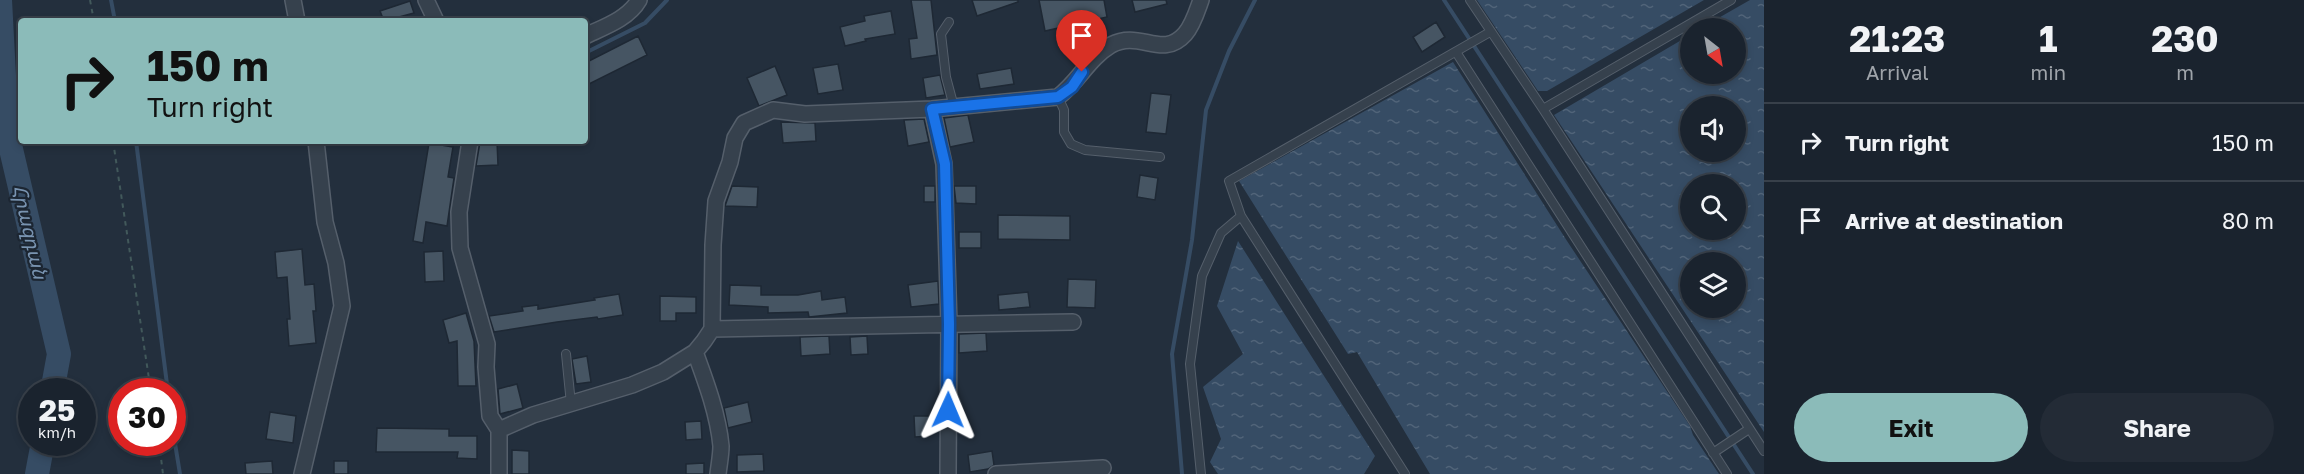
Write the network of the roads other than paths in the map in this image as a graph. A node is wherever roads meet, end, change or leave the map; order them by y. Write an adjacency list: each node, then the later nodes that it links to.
1 (293, 0): 7 (street)
2 (426, 0): 8 (street)
3 (639, 0): 11 (street)
4 (1201, 0): 13 (street)
5 (1470, 0): 10 (lane)
6 (1731, 0): 16 (lane)
7 (296, 18)
8 (435, 18)
9 (949, 22): 14 (lane)
10 (1491, 32): 12 (lane); 16 (lane)
11 (588, 35)
12 (1456, 52): 20 (lane); 30 (lane)
13 (1058, 97): 14 (street); 19 (lane)
14 (954, 107): 15 (street)
15 (932, 109): 22 (street); 23 (street)
16 (1543, 109): 27 (lane)
17 (316, 144): 32 (street)
18 (470, 144): 28 (street)
19 (1160, 157)
20 (1241, 216): 37 (lane); 38 (lane)
21 (1073, 322): 22 (street)
22 (949, 324): 23 (street); 35 (street)
23 (712, 329): 24 (street)
24 (695, 352): 26 (street); 34 (street)
25 (566, 354): 26 (lane)
26 (571, 404): 28 (street)
27 (1749, 429): 29 (lane); 30 (lane)
28 (499, 430): 33 (street)
29 (1764, 451)
30 (1713, 453): 39 (lane)
31 (1103, 468): 36 (street)
32 (302, 474)
33 (499, 474)
34 (718, 474)
35 (948, 474)
36 (996, 474)
37 (1201, 474)
38 (1405, 474)
39 (1727, 474)

